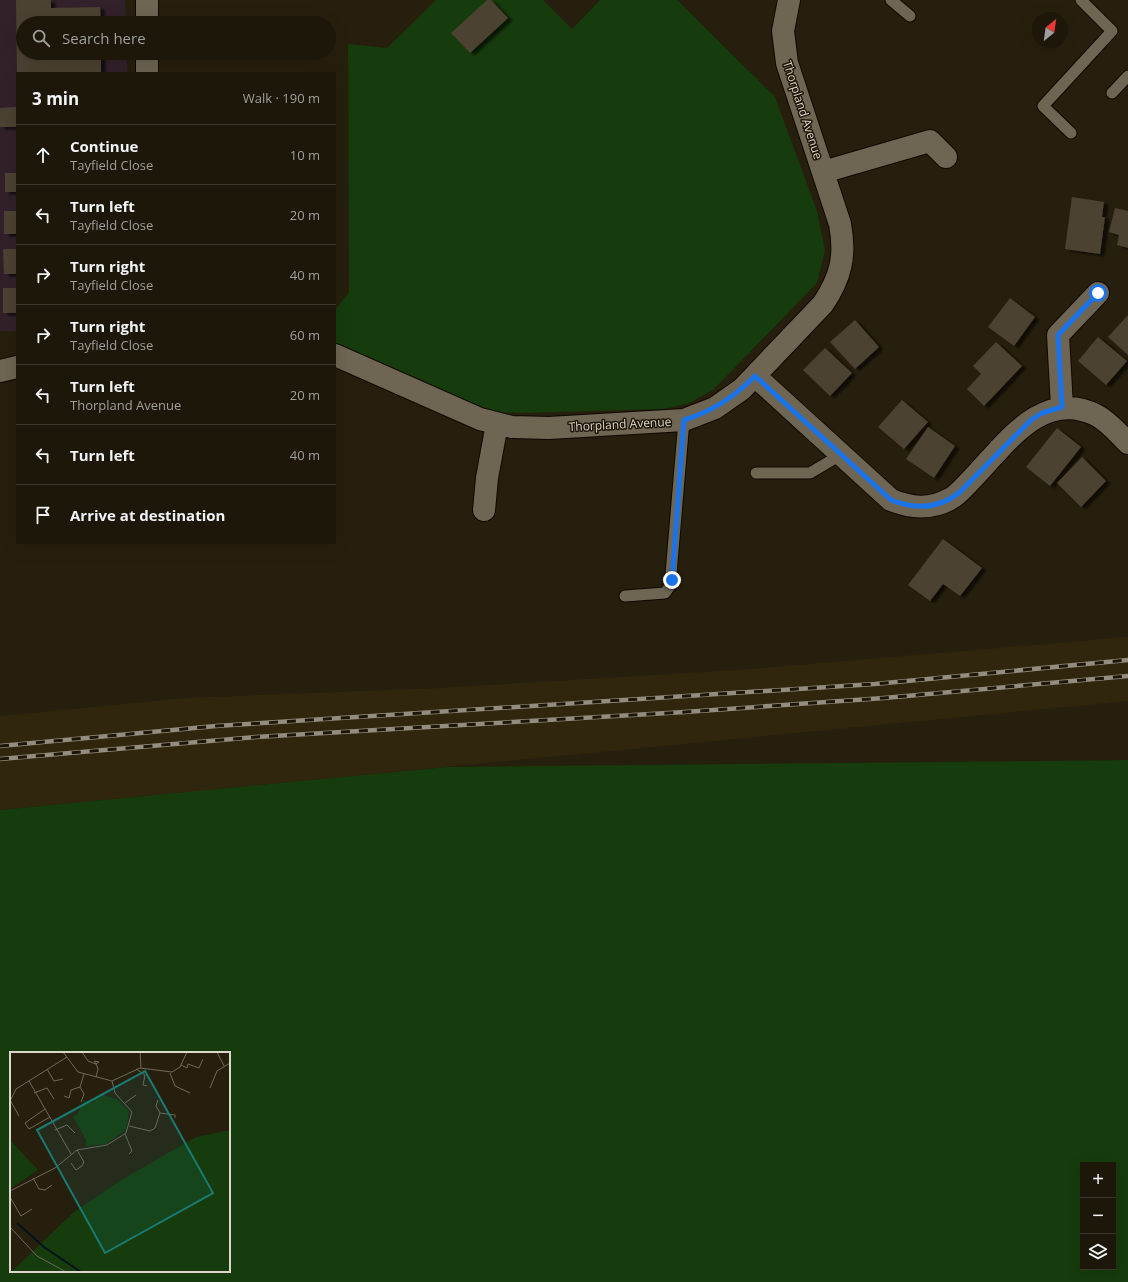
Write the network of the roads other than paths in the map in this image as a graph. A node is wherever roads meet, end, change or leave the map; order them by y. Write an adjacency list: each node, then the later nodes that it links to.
1 (147, 0): 5 (street)
2 (789, 0): 13 (street, Thorpland Avenue)
3 (891, 0): 6 (lane)
4 (1081, 0): 11 (lane)
5 (147, 16)
6 (910, 16)
7 (147, 60): 8 (street)
8 (147, 72)
9 (1128, 76): 10 (lane)
10 (1112, 93)
11 (1072, 133)
12 (946, 157): 13 (street, Thorpland Avenue)
13 (823, 172): 18 (street, Thorpland Avenue)
14 (1098, 293): 19 (street)
15 (336, 355): 21 (street, Thorpland Avenue)
16 (16, 367): 17 (street)
17 (0, 371)
18 (755, 376): 20 (street, Thorpland Avenue); 23 (street)
19 (1062, 407): 22 (street); 23 (street)
20 (684, 420): 21 (street, Thorpland Avenue); 26 (lane)
21 (497, 424): 25 (street)
22 (1128, 443)
23 (842, 454): 24 (lane)
24 (756, 473)
25 (484, 510)
26 (625, 596)

